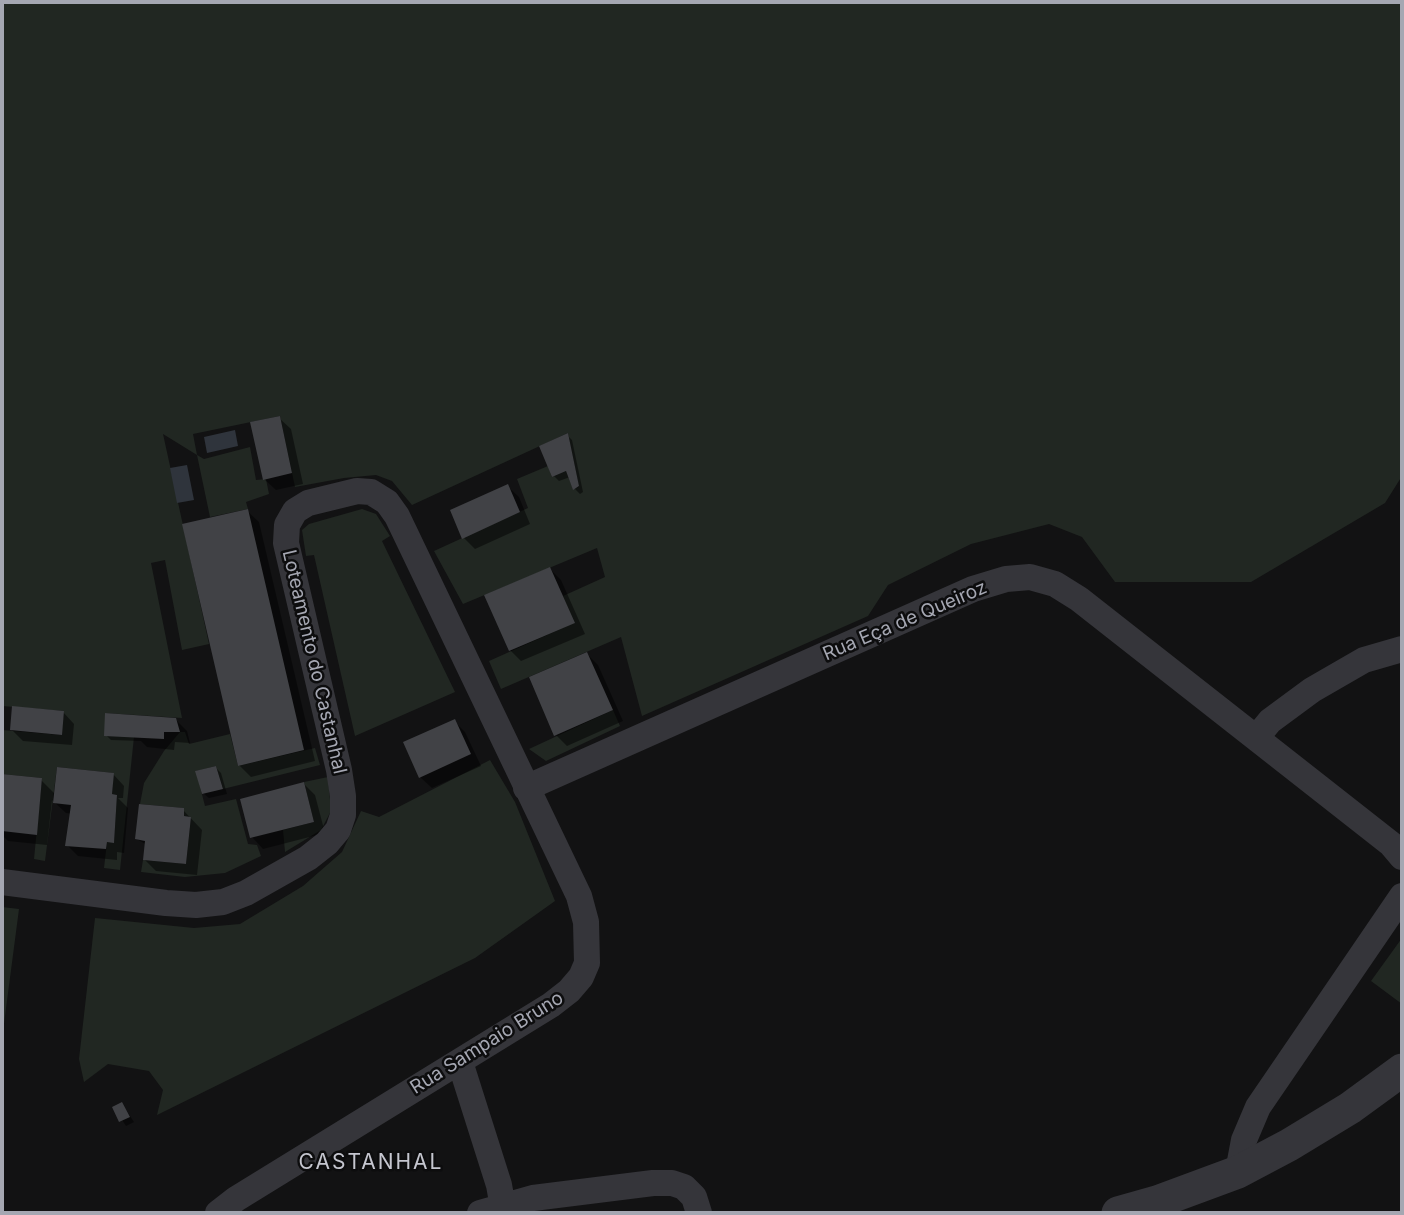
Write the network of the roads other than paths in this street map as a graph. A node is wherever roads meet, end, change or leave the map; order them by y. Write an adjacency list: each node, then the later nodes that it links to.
1 (1402, 649): 2 (street)
2 (1256, 738): 3 (street, Rua Eça de Queiroz); 4 (street, Rua Eça de Queiroz)
3 (526, 788): 5 (street, Loteamento do Castanhal); 7 (street, Rua Sampaio Bruno)
4 (1402, 857)
5 (2, 882)
6 (1402, 896): 9 (street)
7 (460, 1062): 10 (street); 11 (street, Rua Sampaio Bruno)
8 (1402, 1070): 9 (street)
9 (1237, 1172): 13 (street)
10 (496, 1211): 12 (street)
11 (218, 1213)
12 (699, 1213)
13 (1118, 1213)

